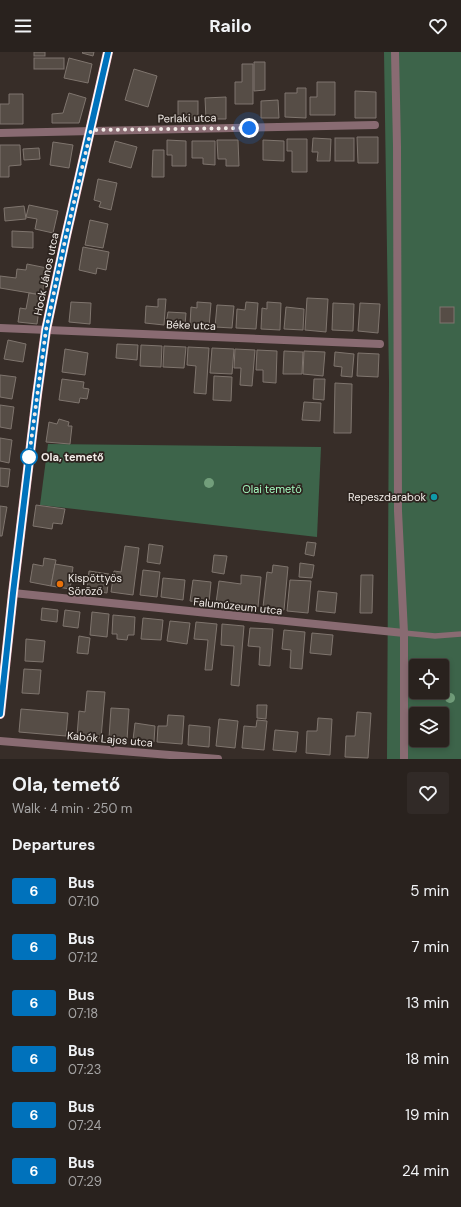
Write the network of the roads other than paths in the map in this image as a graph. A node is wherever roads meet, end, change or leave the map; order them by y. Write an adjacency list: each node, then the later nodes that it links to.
1 (108, 52): 4 (main road, Hock János utca)
2 (395, 52): 10 (street)
3 (375, 125): 4 (street, Perlaki utca)
4 (91, 130): 5 (street, Perlaki utca); 7 (main road, Hock János utca)
5 (0, 133)
6 (0, 328): 7 (street, Béke utca)
7 (46, 330): 8 (street, Béke utca); 9 (main road, Hock János utca)
8 (380, 344)
9 (13, 593): 10 (street, Falumúzeum utca); 12 (main road, Hock János utca)
10 (404, 633): 11 (lane, Falumúzeum utca); 16 (street)
11 (461, 634)
12 (2, 669): 13 (main road, Hock János utca)
13 (0, 714)
14 (0, 742): 15 (street, Kabók Lajos utca)
15 (218, 759)
16 (404, 759)

